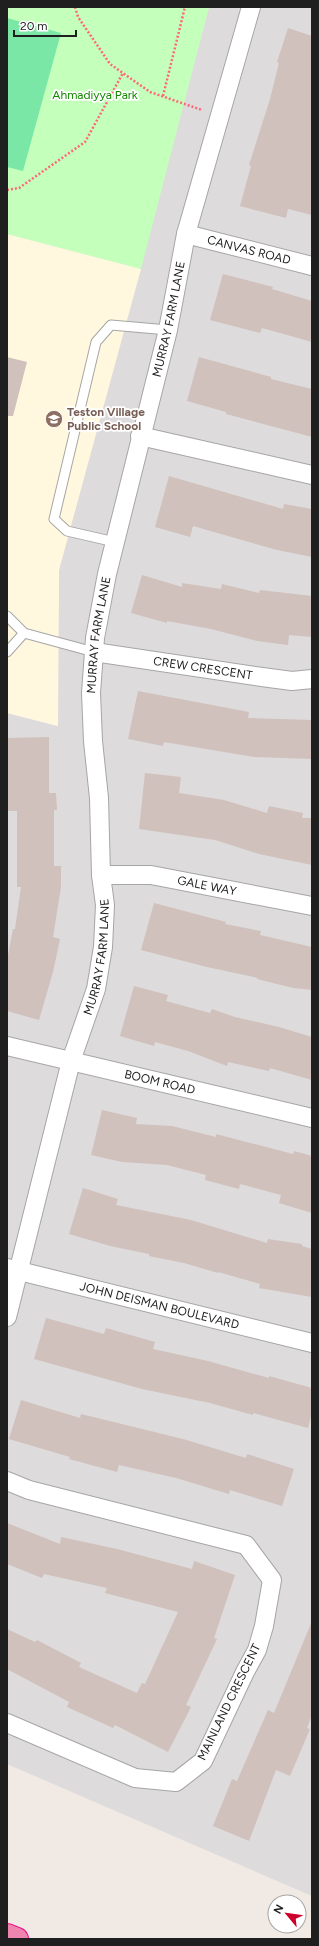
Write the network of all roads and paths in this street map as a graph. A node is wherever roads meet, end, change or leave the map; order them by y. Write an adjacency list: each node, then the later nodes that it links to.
1 (75, 7): 4 (path)
2 (186, 7): 5 (path)
3 (251, 7): 6 (street, MURRAY FARM LANE)
4 (123, 73): 5 (path); 7 (path)
5 (162, 96): 6 (path)
6 (219, 116): 8 (street, MURRAY FARM LANE)
7 (7, 190)
8 (186, 234): 9 (street, CANVAS ROAD); 10 (street, MURRAY FARM LANE)
9 (312, 266)
10 (168, 330): 11 (street, MURRAY FARM LANE); 13 (lane)
11 (140, 436): 12 (street); 13 (street, MURRAY FARM LANE)
12 (312, 475)
13 (115, 542): 17 (street, MURRAY FARM LANE)
14 (7, 616): 15 (lane)
15 (24, 633): 16 (lane); 17 (lane)
16 (7, 652)
17 (94, 652): 18 (street, CREW CRESCENT); 19 (street, MURRAY FARM LANE)
18 (312, 679)
19 (100, 875): 20 (street, GALE WAY); 22 (street, MURRAY FARM LANE)
20 (312, 906)
21 (7, 1046): 22 (street, BOOM ROAD)
22 (71, 1061): 23 (street, BOOM ROAD); 24 (street, MURRAY FARM LANE)
23 (312, 1118)
24 (13, 1269): 25 (street); 26 (street, JOHN DEISMAN BOULEVARD)
25 (7, 1317)
26 (312, 1343)
27 (7, 1481): 28 (street, MAINLAND CRESCENT)
28 (7, 1723)
29 (7, 1935): 30 (highway)
30 (17, 1939)

